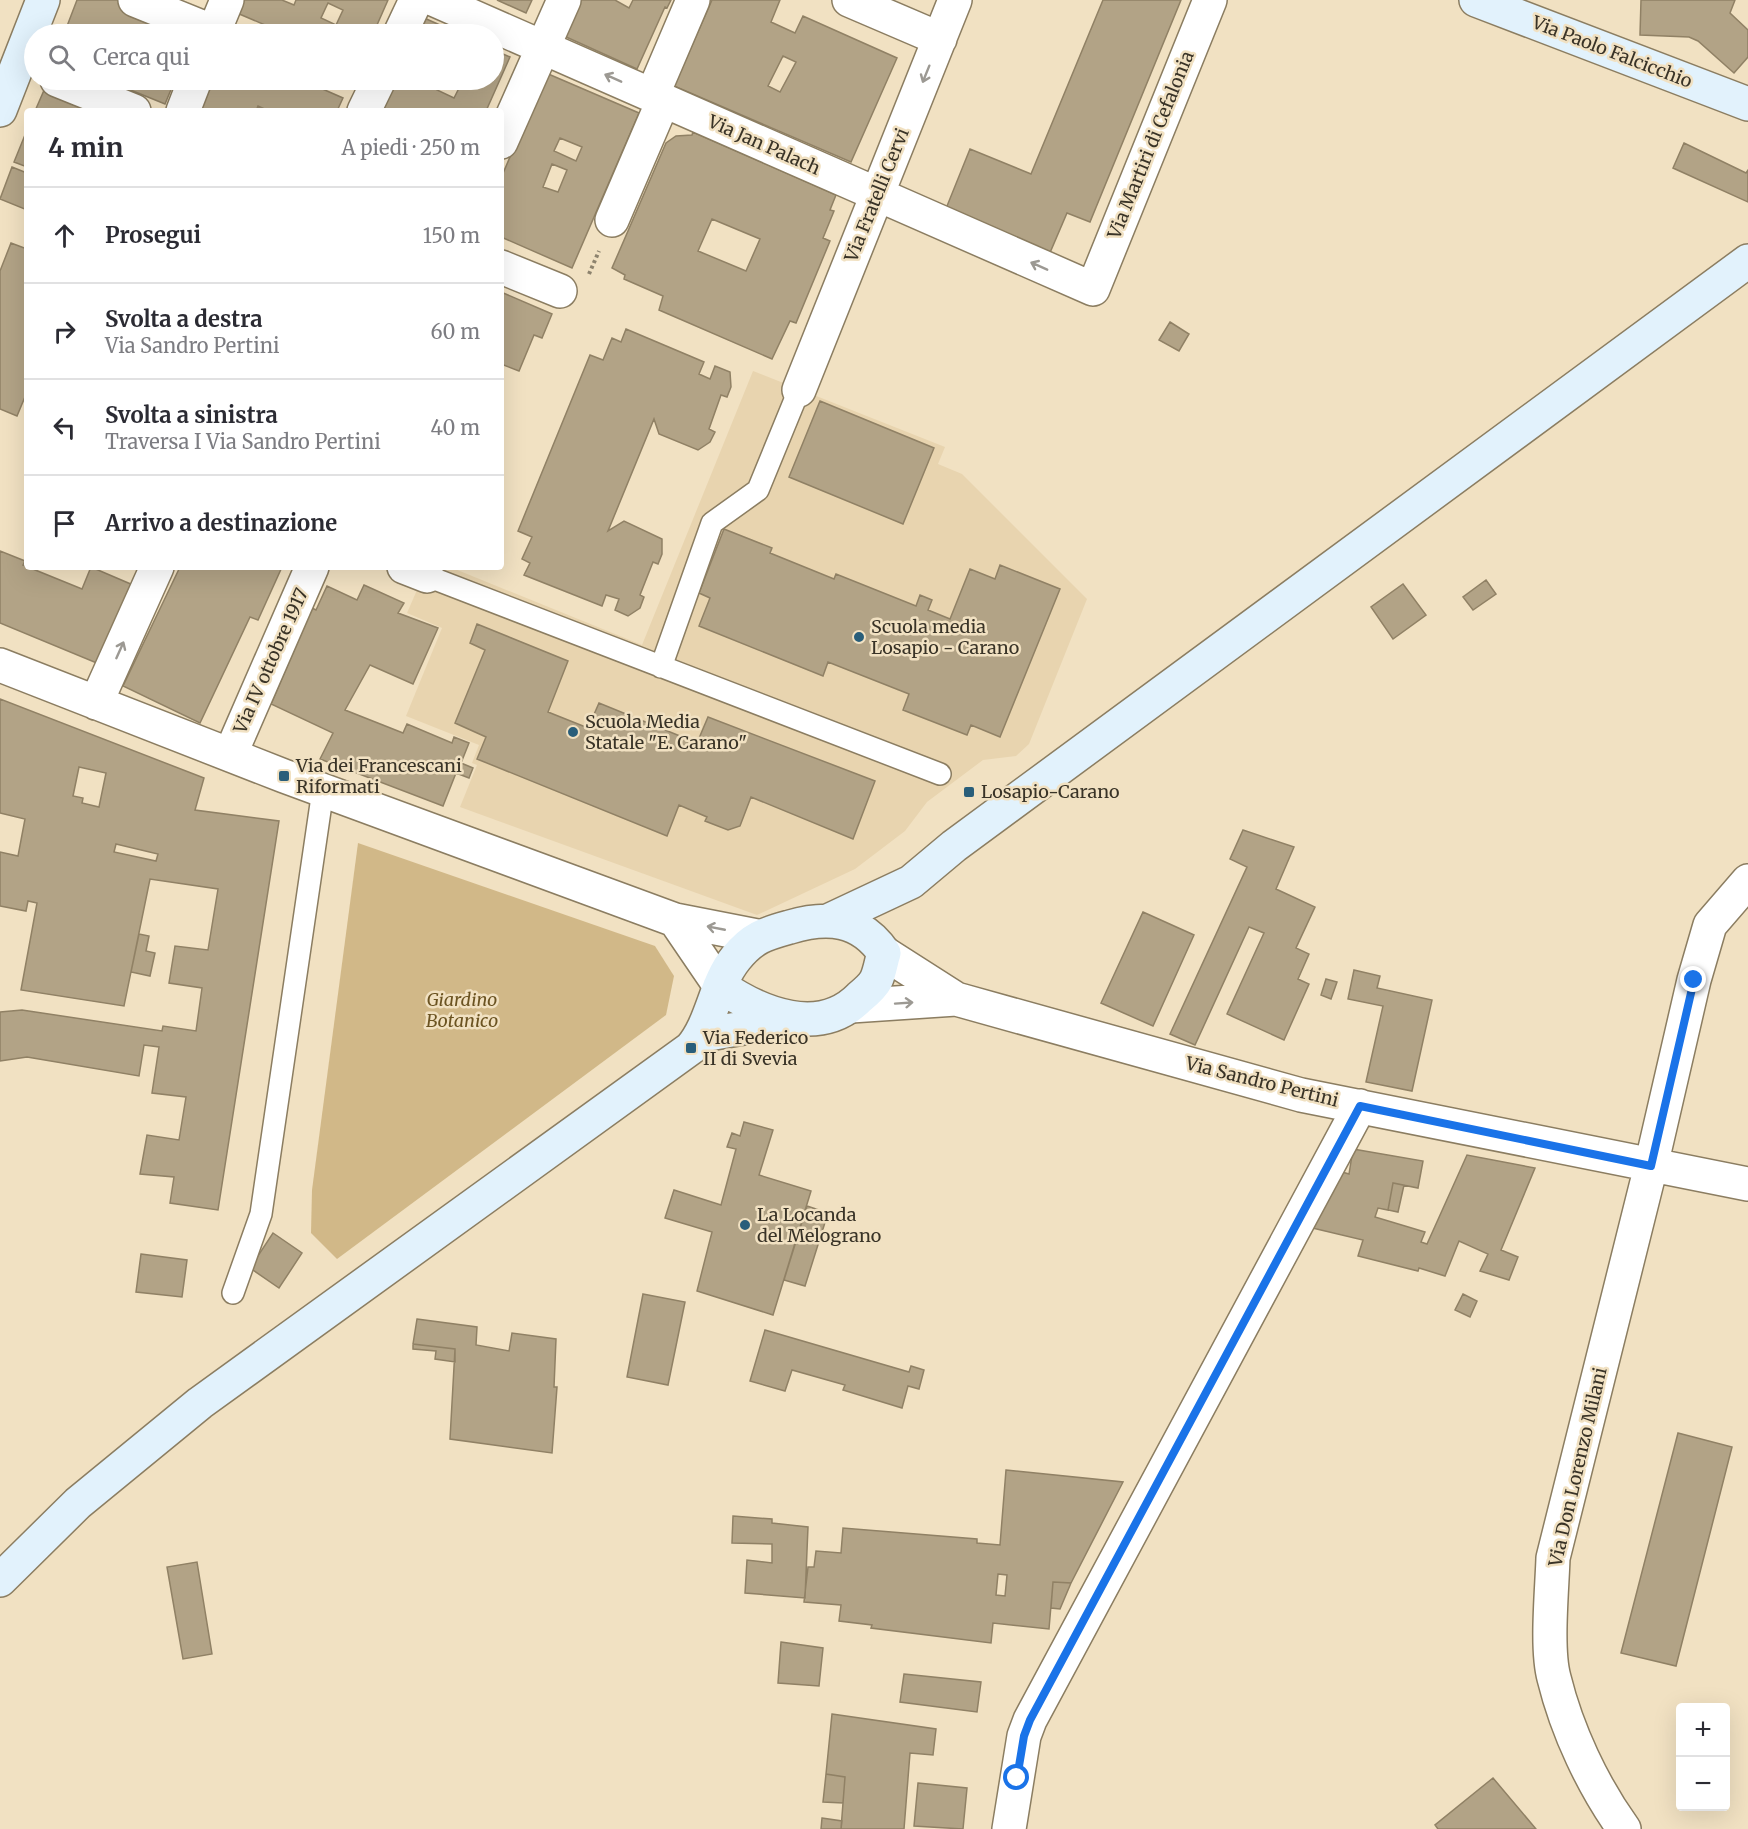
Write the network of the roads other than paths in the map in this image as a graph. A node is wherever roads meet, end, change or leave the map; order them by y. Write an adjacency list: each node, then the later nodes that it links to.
1 (135, 0): 13 (street)
2 (227, 0): 14 (street)
3 (416, 0): 15 (street)
4 (435, 0): 16 (street, Via Jan Palach)
5 (564, 0): 19 (street)
6 (693, 0): 25 (street)
7 (849, 0): 18 (street)
8 (955, 0): 18 (street, Via Fratelli Cervi)
9 (1210, 0): 36 (street, Via Martiri di Cefalonia)
10 (1476, 0): 26 (main road, Via Paolo Falcicchio)
11 (38, 2): 12 (main road)
12 (34, 24)
13 (192, 24)
14 (217, 24)
15 (405, 24)
16 (490, 24)
17 (504, 30): 19 (street, Via Jan Palach)
18 (940, 39): 31 (street, Via Fratelli Cervi, one-way to 31)
19 (543, 47): 25 (street, Via Jan Palach, one-way to 19); 30 (street)
20 (24, 70): 24 (main road)
21 (82, 90): 27 (street)
22 (191, 90): 28 (street)
23 (374, 90): 29 (street)
24 (2, 98)
25 (657, 98): 31 (street, Via Jan Palach); 32 (street)
26 (1748, 104)
27 (127, 108)
28 (184, 108)
29 (365, 108)
30 (504, 135)
31 (877, 195): 36 (street, Via Jan Palach, one-way to 31); 37 (street, Via Fratelli Cervi)
32 (612, 220)
33 (1748, 261): 48 (main road)
34 (504, 268): 35 (street)
35 (573, 285)
36 (1093, 290)
37 (800, 390): 42 (lane)
38 (157, 570): 43 (street, one-way to 38)
39 (311, 570): 44 (street, Via IV ottobre 1917)
40 (416, 572): 42 (lane)
41 (0, 665): 43 (street)
42 (661, 667): 45 (lane)
43 (96, 704): 44 (street)
44 (230, 755): 46 (street)
45 (940, 774)
46 (323, 790): 49 (street); 61 (lane)
47 (1748, 881): 59 (street, Via Don Lorenzo Milani)
48 (911, 882): 50 (main road); 52 (main road)
49 (675, 920): 51 (street, one-way to 49); 53 (street)
50 (830, 920): 51 (main road); 52 (main road)
51 (757, 936): 53 (main road)
52 (880, 947): 54 (street); 55 (main road)
53 (720, 986): 56 (main road); 57 (main road)
54 (956, 999): 55 (street, one-way to 54); 58 (street, Via Sandro Pertini)
55 (851, 1006): 56 (main road)
56 (792, 1019): 57 (main road)
57 (703, 1035): 62 (main road)
58 (1360, 1106): 59 (street, Via Sandro Pertini); 63 (street)
59 (1651, 1166): 60 (street, Via Sandro Pertini); 64 (street, Via Don Lorenzo Milani)
60 (1748, 1184)
61 (233, 1293)
62 (0, 1580)
63 (1009, 1829)
64 (1624, 1829)

